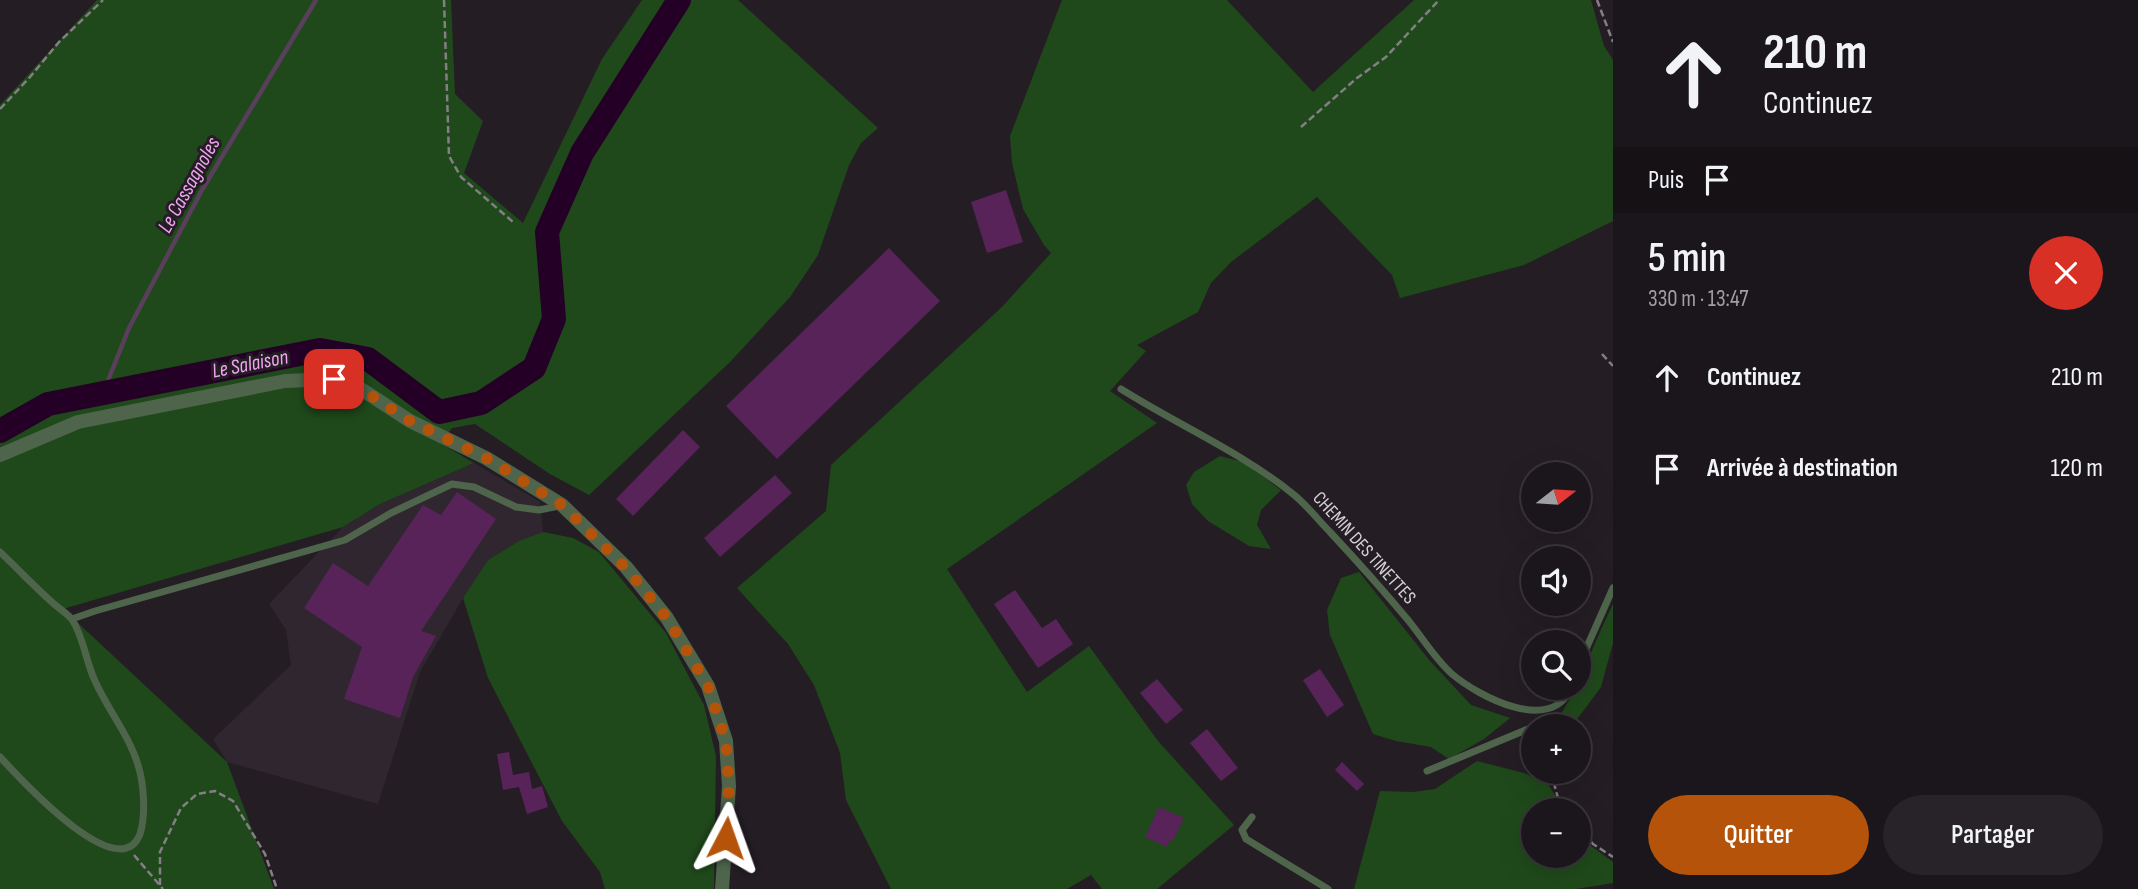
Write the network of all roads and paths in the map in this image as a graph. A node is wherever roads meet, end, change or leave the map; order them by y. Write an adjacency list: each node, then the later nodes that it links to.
1 (103, 0): 6 (path)
2 (444, 0): 8 (path)
3 (1439, 0): 7 (path)
4 (1597, 0): 5 (path)
5 (1613, 42)
6 (0, 109)
7 (1301, 127)
8 (513, 222)
9 (1602, 354): 10 (path)
10 (1613, 366)
11 (1121, 389): 19 (lane, CHEMIN DES TINETTES)
12 (0, 455): 13 (street)
13 (562, 505): 16 (lane); 31 (street)
14 (0, 552): 16 (lane)
15 (1613, 588): 17 (lane)
16 (72, 619): 26 (lane)
17 (1591, 638)
18 (1560, 700): 19 (lane)
19 (1546, 709): 20 (lane)
20 (1543, 714)
21 (1521, 732): 23 (lane)
22 (0, 757): 26 (lane)
23 (1427, 771)
24 (1252, 817): 32 (lane)
25 (1591, 842): 27 (path)
26 (127, 847): 28 (path)
27 (1613, 857)
28 (160, 884): 29 (path); 30 (path)
29 (163, 889)
30 (277, 889)
31 (723, 889)
32 (1328, 889)

